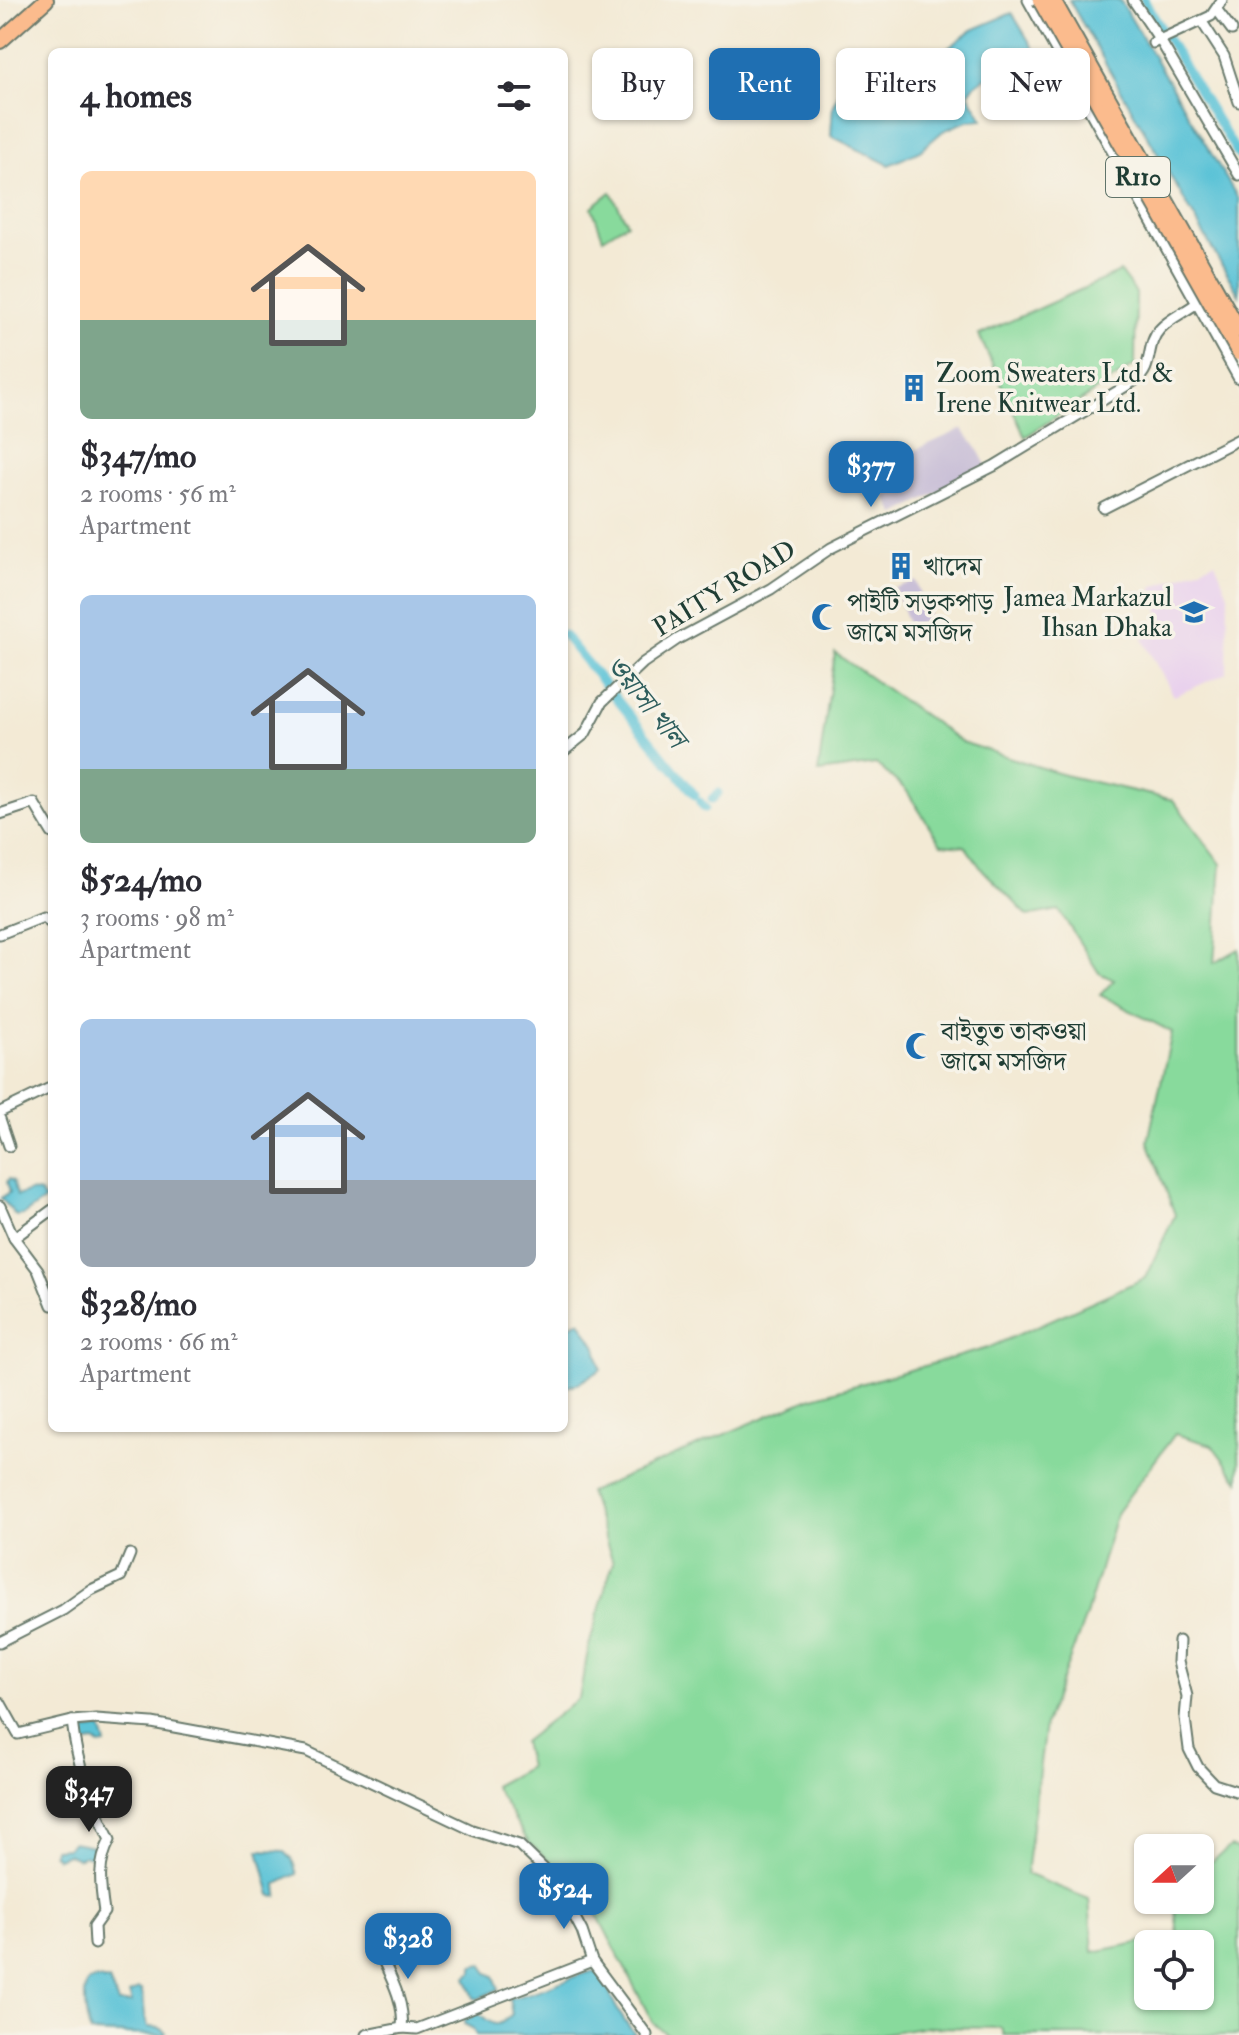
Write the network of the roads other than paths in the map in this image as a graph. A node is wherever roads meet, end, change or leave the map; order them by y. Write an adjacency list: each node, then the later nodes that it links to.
1 (46, 0): 10 (main road)
2 (1028, 0): 12 (street)
3 (1040, 0): 20 (main road, R110, bridge)
4 (1053, 0): 19 (main road, R110, bridge)
5 (1133, 0): 11 (street)
6 (1222, 0): 7 (street)
7 (1217, 10): 8 (street); 9 (street)
8 (1202, 22): 11 (street); 15 (street)
9 (1232, 30)
10 (0, 41)
11 (1156, 42): 17 (street)
12 (1053, 48)
13 (1103, 66): 14 (street)
14 (1090, 72)
15 (1239, 102)
16 (1090, 115): 18 (street)
17 (1239, 175)
18 (1197, 303): 21 (street); 24 (street, PAITY ROAD)
19 (1239, 330)
20 (1239, 353)
21 (1239, 379)
22 (1239, 439): 23 (street)
23 (1104, 508)
24 (568, 748)
25 (0, 814): 26 (street)
26 (48, 826)
27 (48, 921): 28 (street)
28 (0, 934)
29 (48, 1089): 30 (street)
30 (0, 1112)
31 (0, 1119): 32 (street)
32 (9, 1146)
33 (0, 1206): 35 (street)
34 (48, 1213): 35 (street)
35 (14, 1238): 36 (street)
36 (48, 1295)
37 (130, 1554): 39 (street)
38 (1179, 1641): 42 (street)
39 (0, 1642)
40 (0, 1702): 41 (street)
41 (72, 1721): 44 (street); 45 (street)
42 (1239, 1792)
43 (374, 1940): 46 (street)
44 (95, 1944)
45 (592, 1961): 46 (street); 48 (street)
46 (402, 2028): 47 (street)
47 (366, 2035)
48 (647, 2035)

